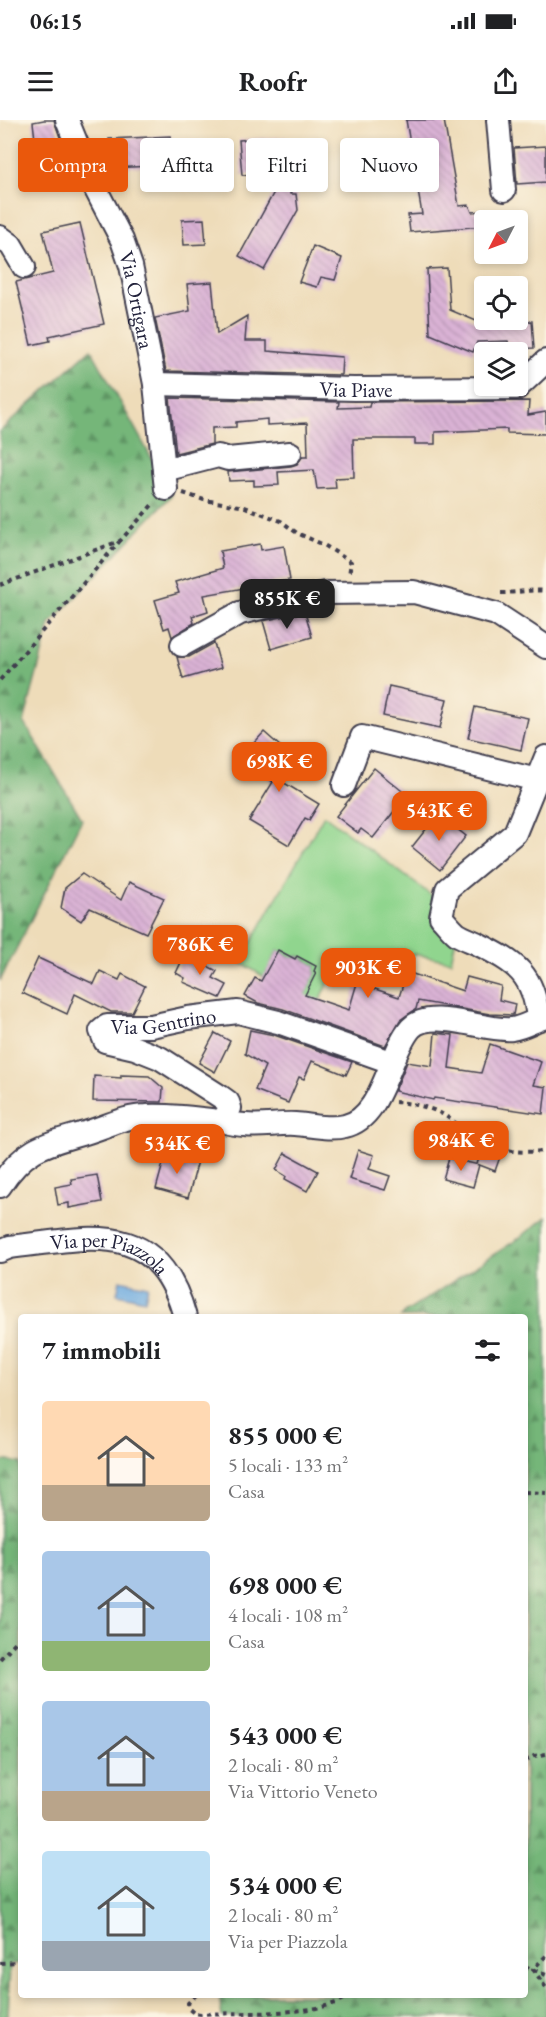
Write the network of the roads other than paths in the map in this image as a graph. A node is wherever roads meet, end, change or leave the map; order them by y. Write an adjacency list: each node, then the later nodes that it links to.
1 (67, 120): 7 (street, Via Ortigara)
2 (498, 120): 3 (street)
3 (504, 190)
4 (0, 237): 5 (street)
5 (24, 267)
6 (546, 361): 7 (street, Via Piave)
7 (156, 384): 8 (street, Via Ortigara)
8 (290, 453)
9 (182, 645): 10 (street)
10 (546, 647)
11 (546, 757): 12 (street)
12 (537, 780): 13 (street); 14 (street)
13 (344, 785)
14 (542, 1018): 15 (street)
15 (391, 1062): 16 (street); 16 (street, Via Gentrino)
16 (220, 1121): 17 (street)
17 (0, 1186)
18 (0, 1251): 19 (street, Via per Piazzola)
19 (183, 1314)

